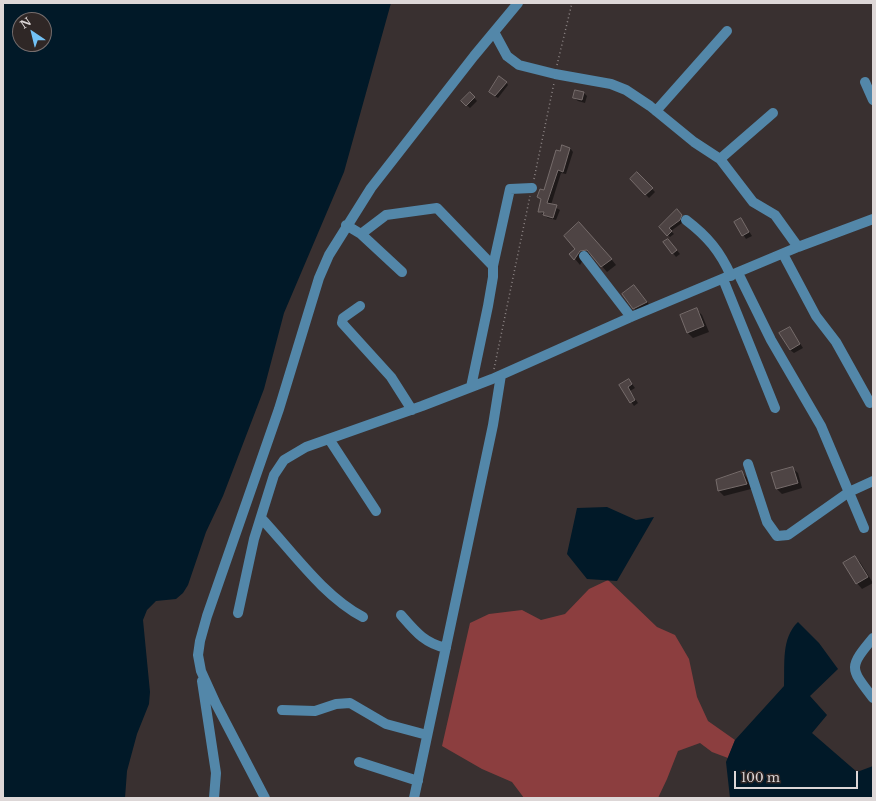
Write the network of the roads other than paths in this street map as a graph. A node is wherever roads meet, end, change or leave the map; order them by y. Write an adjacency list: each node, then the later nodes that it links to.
1 (518, 3): 3 (street)
2 (726, 31): 6 (street)
3 (494, 32): 6 (street); 12 (street)
4 (866, 82): 5 (street)
5 (873, 100)
6 (656, 111): 8 (street)
7 (773, 113): 8 (street)
8 (720, 159): 14 (street)
9 (532, 188): 17 (street)
10 (873, 219): 14 (street)
11 (686, 220): 19 (street)
12 (346, 225): 13 (street); 39 (street)
13 (361, 234): 17 (street); 18 (street)
14 (798, 247): 15 (street)
15 (782, 254): 19 (street); 24 (street)
16 (584, 256): 21 (street)
17 (493, 266): 23 (street)
18 (402, 272)
19 (731, 276): 21 (street); 25 (street); 30 (street)
20 (360, 306): 26 (street)
21 (631, 317): 22 (street)
22 (501, 375): 23 (street); 38 (street)
23 (471, 387): 26 (street)
24 (870, 403)
25 (775, 408)
26 (412, 410): 27 (street)
27 (329, 439): 31 (street); 32 (street)
28 (748, 464): 30 (street)
29 (873, 481): 30 (street)
30 (849, 492): 33 (street)
31 (376, 511)
32 (261, 518): 34 (street); 36 (street)
33 (864, 528)
34 (238, 613)
35 (401, 615): 38 (street)
36 (363, 616)
37 (873, 638): 40 (street)
38 (446, 648): 42 (street)
39 (204, 677): 45 (street); 46 (street)
40 (873, 698)
41 (282, 710): 42 (street)
42 (427, 735): 44 (street)
43 (359, 762): 44 (street)
44 (418, 780): 47 (street)
45 (214, 798)
46 (265, 798)
47 (414, 798)

